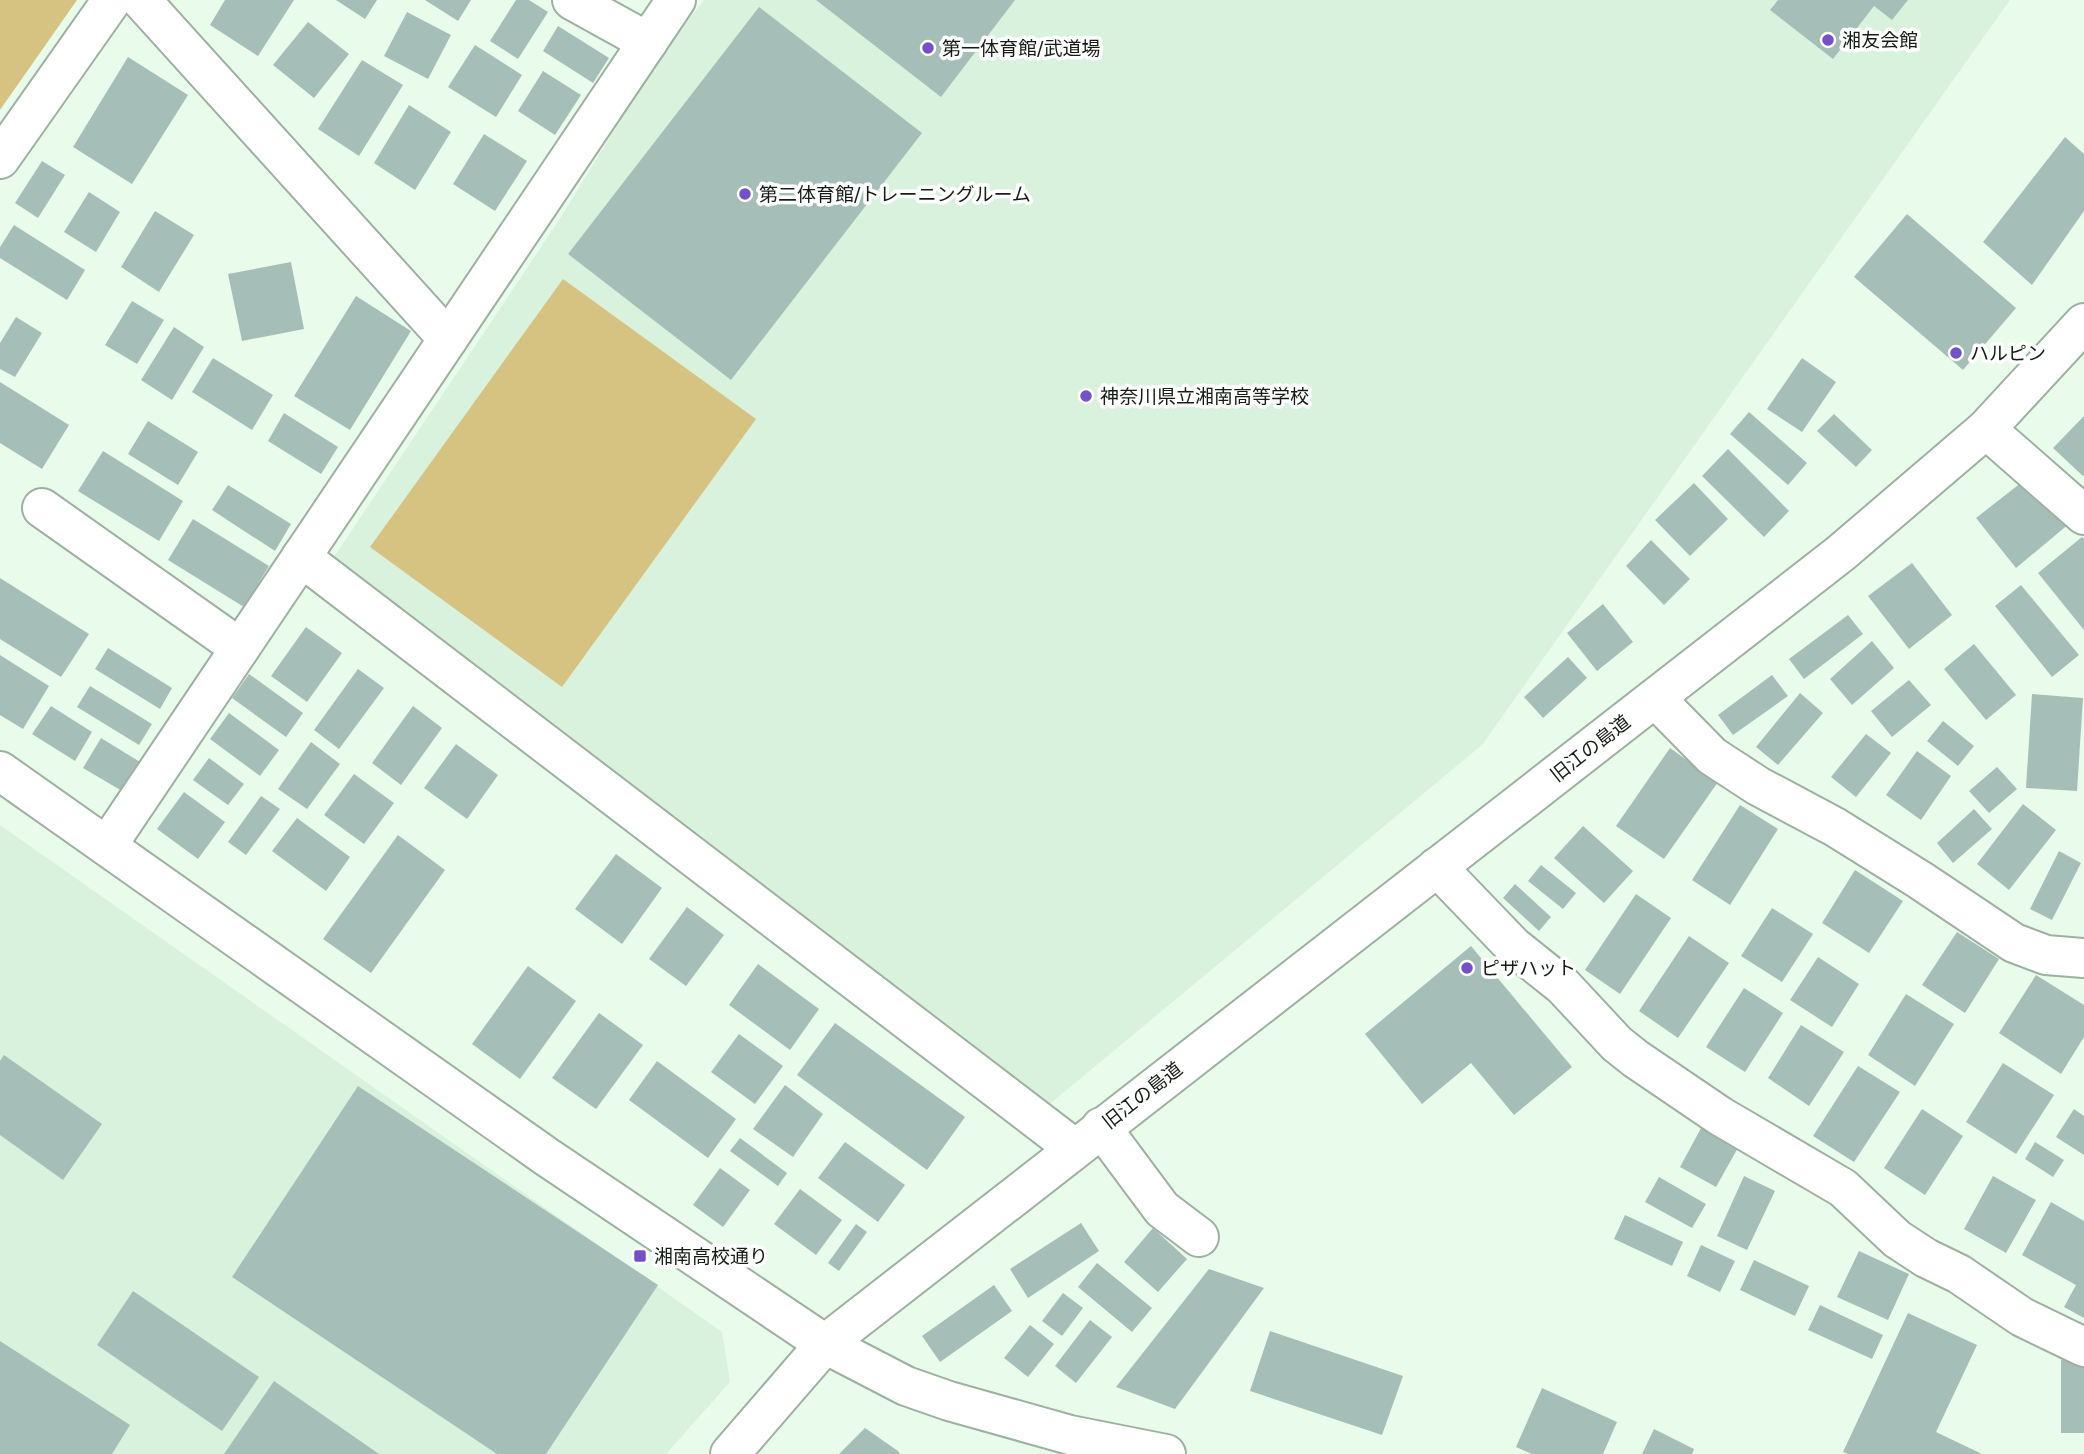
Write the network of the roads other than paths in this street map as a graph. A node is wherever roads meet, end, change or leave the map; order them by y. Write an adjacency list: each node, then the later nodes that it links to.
1 (113, 0): 6 (street)
2 (141, 0): 8 (street)
3 (572, 0): 5 (street)
4 (676, 0): 5 (street)
5 (648, 41): 8 (street)
6 (0, 159)
7 (2084, 323): 9 (street, 旧江の島道)
8 (449, 339): 12 (street)
9 (1986, 429): 11 (street); 14 (street, 旧江の島道)
10 (42, 508): 13 (street)
11 (2084, 515)
12 (301, 557): 13 (street); 19 (street)
13 (240, 648): 16 (street)
14 (1655, 698): 17 (street, 旧江の島道); 18 (street)
15 (0, 771): 16 (street)
16 (107, 846): 21 (street)
17 (1437, 867): 19 (street, 旧江の島道); 22 (street)
18 (2084, 958)
19 (1088, 1138): 20 (street); 21 (street, 旧江の島道)
20 (1199, 1237)
21 (825, 1343): 23 (street, 旧江の島道); 24 (street)
22 (2084, 1348)
23 (730, 1454)
24 (1166, 1454)

